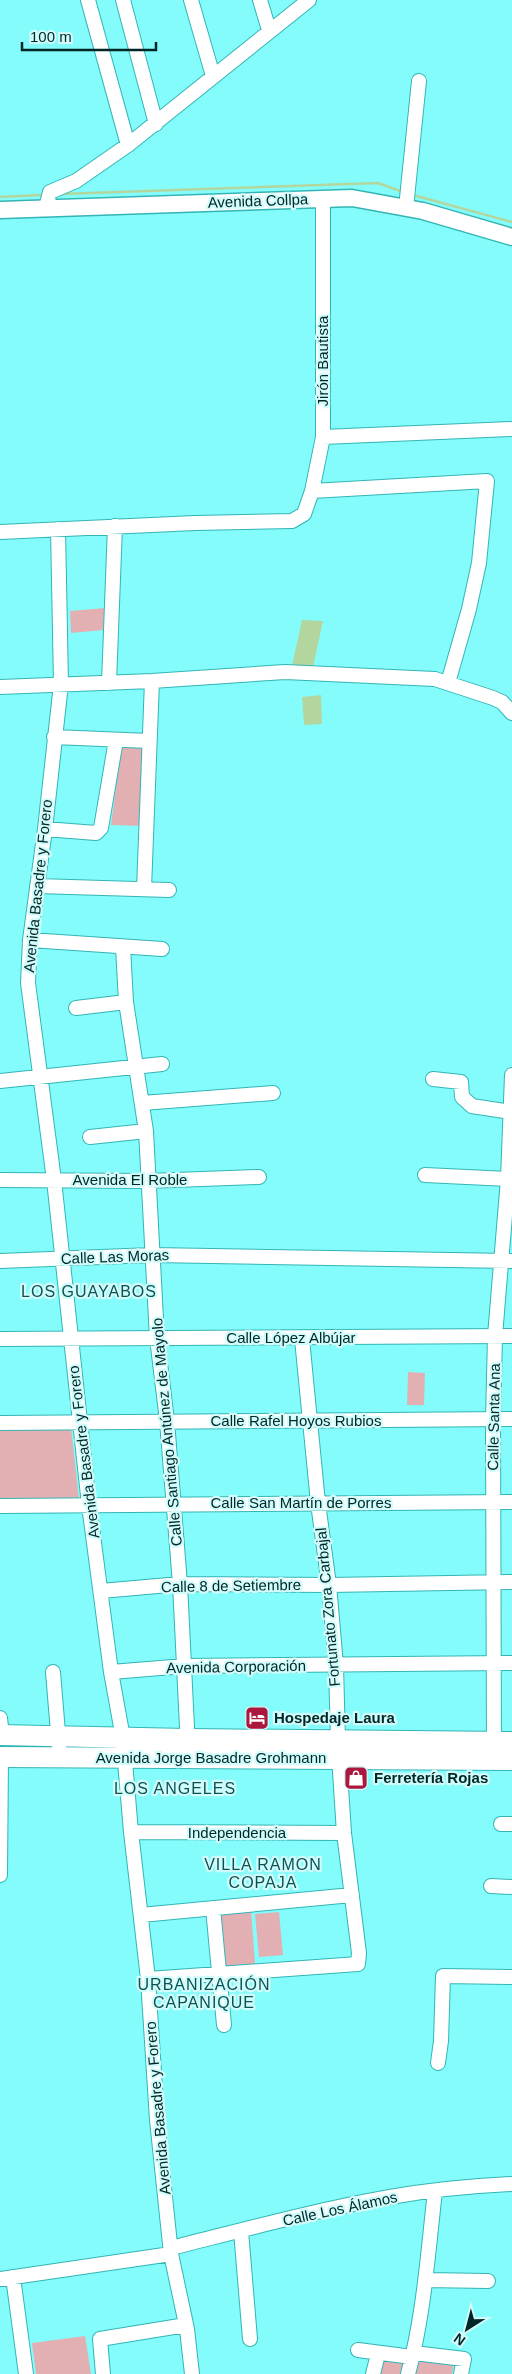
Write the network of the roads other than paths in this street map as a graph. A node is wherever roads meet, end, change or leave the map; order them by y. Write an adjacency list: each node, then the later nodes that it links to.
1 (88, 0): 10 (street)
2 (123, 0): 9 (street)
3 (191, 0): 7 (street)
4 (260, 0): 6 (street)
5 (308, 0): 6 (street)
6 (270, 30): 7 (street)
7 (213, 76): 9 (street)
8 (419, 81): 13 (street)
9 (156, 124): 10 (street)
10 (128, 145): 12 (street)
11 (322, 198): 12 (main road, Avenida Collpa); 13 (main road, Avenida Collpa); 17 (street, Jirón Bautista)
12 (46, 208): 14 (main road, Avenida Collpa)
13 (406, 208): 15 (main road, Avenida Collpa)
14 (0, 210)
15 (512, 237)
16 (512, 429): 17 (street)
17 (323, 437): 18 (street, Jirón Bautista)
18 (312, 491): 19 (street, Jirón Bautista); 24 (street)
19 (116, 526): 20 (street); 23 (street)
20 (58, 529): 21 (street); 25 (street, Avenida Basadre y Forero)
21 (0, 532)
22 (152, 681): 23 (street); 24 (street); 30 (street)
23 (109, 683): 25 (street)
24 (448, 683): 27 (street)
25 (61, 684): 26 (street); 28 (street, Avenida Basadre y Forero)
26 (0, 687)
27 (512, 713)
28 (54, 737): 29 (street); 31 (street, Avenida Basadre y Forero)
29 (116, 740): 30 (street); 31 (street)
30 (149, 741): 33 (street)
31 (46, 829): 32 (street, Avenida Basadre y Forero)
32 (37, 886): 33 (street); 35 (street, Avenida Basadre y Forero)
33 (144, 888): 34 (street)
34 (169, 890)
35 (30, 940): 36 (street); 43 (street, Avenida Basadre y Forero)
36 (123, 947): 37 (street); 38 (street, Calle Santiago Antúnez de Mayolo)
37 (162, 949)
38 (126, 1002): 39 (street); 41 (street, Calle Santiago Antúnez de Mayolo)
39 (76, 1008)
40 (162, 1064): 41 (street)
41 (136, 1067): 43 (street); 47 (street, Calle Santiago Antúnez de Mayolo)
42 (512, 1075): 48 (street, Calle Santa Ana)
43 (40, 1078): 45 (street); 56 (street, Avenida Basadre y Forero)
44 (433, 1079): 48 (street)
45 (0, 1081)
46 (273, 1093): 47 (street)
47 (142, 1103): 49 (street, Calle Santiago Antúnez de Mayolo)
48 (511, 1112): 51 (street, Calle Santa Ana)
49 (146, 1131): 50 (street); 57 (street, Calle Santiago Antúnez de Mayolo)
50 (90, 1137)
51 (511, 1156): 54 (street, Calle Santa Ana)
52 (425, 1175): 54 (street)
53 (259, 1177): 57 (street, Avenida El Roble)
54 (508, 1179): 61 (street, Calle Santa Ana)
55 (0, 1180): 56 (street, Avenida El Roble)
56 (54, 1180): 57 (street, Avenida El Roble); 59 (street, Avenida Basadre y Forero)
57 (148, 1181): 58 (street, Calle Santiago Antúnez de Mayolo)
58 (152, 1255): 59 (street, Calle Las Moras); 61 (street, Calle Las Moras); 65 (street, Calle Santiago Antúnez de Mayolo)
59 (62, 1259): 60 (street, Calle Las Moras); 64 (street, Avenida Basadre y Forero)
60 (0, 1261)
61 (506, 1261): 62 (street, Calle Santa Ana)
62 (495, 1336): 63 (street, Calle López Albújar); 66 (street, Calle López Albújar); 70 (street, Calle Santa Ana)
63 (512, 1336)
64 (71, 1338): 65 (street, Calle López Albújar); 67 (street, Calle López Albújar); 73 (street, Avenida Basadre y Forero)
65 (157, 1338): 66 (street, Calle López Albújar); 71 (street, Calle Santiago Antúnez de Mayolo)
66 (302, 1339): 69 (street, Fortunato Zora Carbajal)
67 (0, 1340)
68 (512, 1419): 70 (street, Calle Rafel Hoyos Rubios)
69 (310, 1420): 70 (street, Calle Rafel Hoyos Rubios); 71 (street, Calle Rafel Hoyos Rubios); 76 (street, Fortunato Zora Carbajal)
70 (493, 1420): 74 (street, Calle Santa Ana)
71 (167, 1421): 73 (street, Calle Rafel Hoyos Rubios); 77 (street, Calle Santiago Antúnez de Mayolo)
72 (0, 1423): 73 (street, Calle Rafel Hoyos Rubios)
73 (80, 1423): 78 (street, Avenida Basadre y Forero)
74 (493, 1502): 75 (street, Calle San Martín de Porres); 76 (street, Calle San Martín de Porres); 80 (street, Calle Santa Ana)
75 (512, 1502)
76 (318, 1503): 77 (street, Calle San Martín de Porres); 83 (street, Fortunato Zora Carbajal)
77 (173, 1504): 78 (street, Calle San Martín de Porres); 82 (street, Calle Santiago Antúnez de Mayolo)
78 (90, 1505): 79 (street, Calle San Martín de Porres); 84 (street, Avenida Basadre y Forero)
79 (0, 1506)
80 (494, 1582): 81 (street, Calle 8 de Setiembre); 83 (street, Calle 8 de Setiembre); 85 (street, Calle Santa Ana)
81 (512, 1582)
82 (180, 1584): 83 (street, Calle 8 de Setiembre); 84 (street, Calle 8 de Setiembre); 88 (street, Calle Santiago Antúnez de Mayolo)
83 (329, 1585): 87 (street, Fortunato Zora Carbajal)
84 (101, 1591): 90 (street, Avenida Basadre y Forero)
85 (493, 1663): 86 (street, Avenida Corporación); 87 (street, Avenida Corporación); 96 (street, Calle Santa Ana)
86 (512, 1663)
87 (336, 1665): 88 (street, Avenida Corporación); 95 (street, Fortunato Zora Carbajal)
88 (185, 1666): 90 (street, Avenida Corporación); 94 (street, Calle Santiago Antúnez de Mayolo)
89 (54, 1672): 92 (street)
90 (111, 1672): 93 (street, Avenida Basadre y Forero)
91 (1, 1729): 92 (highway, Avenida Jorge Basadre Grohmann)
92 (59, 1736): 93 (highway, Avenida Jorge Basadre Grohmann); 98 (street)
93 (124, 1747): 94 (highway, Avenida Jorge Basadre Grohmann); 98 (highway, Avenida Jorge Basadre Grohmann); 100 (street, Avenida Basadre y Forero)
94 (188, 1748): 95 (highway, Avenida Jorge Basadre Grohmann)
95 (339, 1750): 96 (highway, Avenida Jorge Basadre Grohmann); 101 (street, Fortunato Zora Carbajal)
96 (503, 1751)
97 (1, 1757): 98 (highway, Avenida Jorge Basadre Grohmann); 99 (street)
98 (60, 1757)
99 (0, 1830): 102 (street)
100 (131, 1832): 101 (street, Independencia); 107 (street, Avenida Basadre y Forero)
101 (344, 1833): 105 (street, Fortunato Zora Carbajal)
102 (0, 1875)
103 (491, 1886): 104 (street)
104 (512, 1887)
105 (352, 1895): 106 (street); 108 (street, Fortunato Zora Carbajal)
106 (213, 1908): 107 (street); 108 (street)
107 (141, 1916): 110 (street, Avenida Basadre y Forero)
108 (218, 1974): 110 (street); 111 (street)
109 (512, 1977): 112 (street)
110 (148, 1979): 116 (street, Avenida Basadre y Forero)
111 (224, 2025)
112 (438, 2063)
113 (512, 2184): 114 (street, Calle Los Álamos)
114 (435, 2191): 115 (street, Calle Los Álamos); 118 (street)
115 (240, 2231): 116 (street, Calle Los Álamos); 121 (street)
116 (171, 2251): 117 (street, Calle Los Álamos); 120 (street, Avenida Basadre y Forero)
117 (6, 2278): 125 (street)
118 (425, 2280): 119 (street); 124 (street)
119 (488, 2281)
120 (186, 2325): 126 (street); 127 (street, Avenida Basadre y Forero)
121 (250, 2339)
122 (358, 2350): 123 (street)
123 (378, 2354): 124 (street); 128 (street)
124 (413, 2355): 129 (street); 130 (street)
125 (26, 2374)
126 (103, 2374)
127 (192, 2374)
128 (373, 2374)
129 (408, 2374)
130 (460, 2374)

